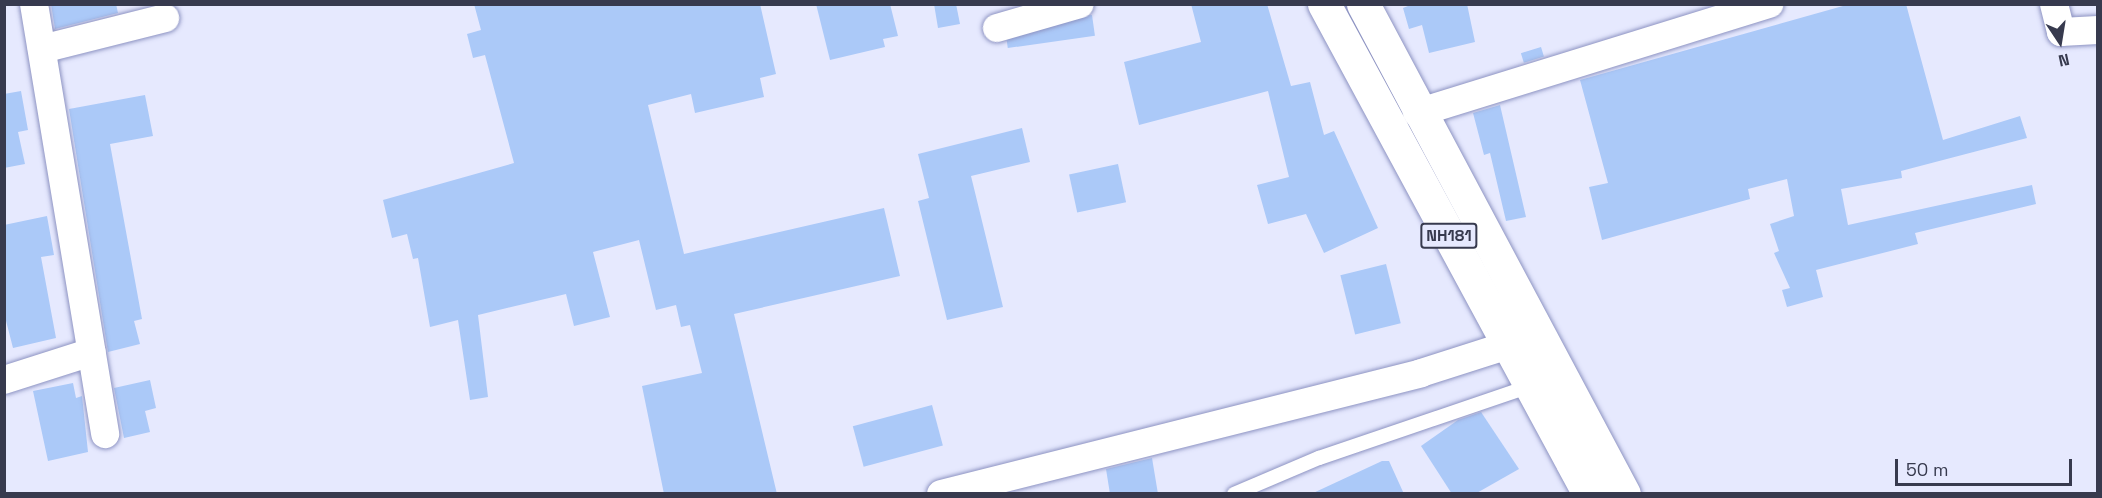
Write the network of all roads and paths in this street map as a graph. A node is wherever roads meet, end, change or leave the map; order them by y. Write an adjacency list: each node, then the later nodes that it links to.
1 (34, 4): 10 (street)
2 (1080, 4): 8 (street)
3 (1324, 4): 13 (highway, NH181)
4 (1363, 4): 11 (highway, NH181)
5 (1770, 4): 11 (street)
6 (2054, 4): 9 (street)
7 (165, 18): 10 (street)
8 (997, 28)
9 (2097, 30)
10 (42, 49): 14 (street)
11 (1417, 113): 12 (highway, NH181)
12 (1539, 334): 13 (street); 18 (highway, NH181)
13 (1510, 349): 16 (highway, NH181); 19 (street)
14 (92, 352): 15 (street); 17 (street)
15 (4, 380)
16 (1532, 385): 18 (highway, NH181); 20 (lane)
17 (105, 434)
18 (1588, 470): 21 (highway, NH181)
19 (941, 494)
20 (1234, 494)
21 (1624, 494)

